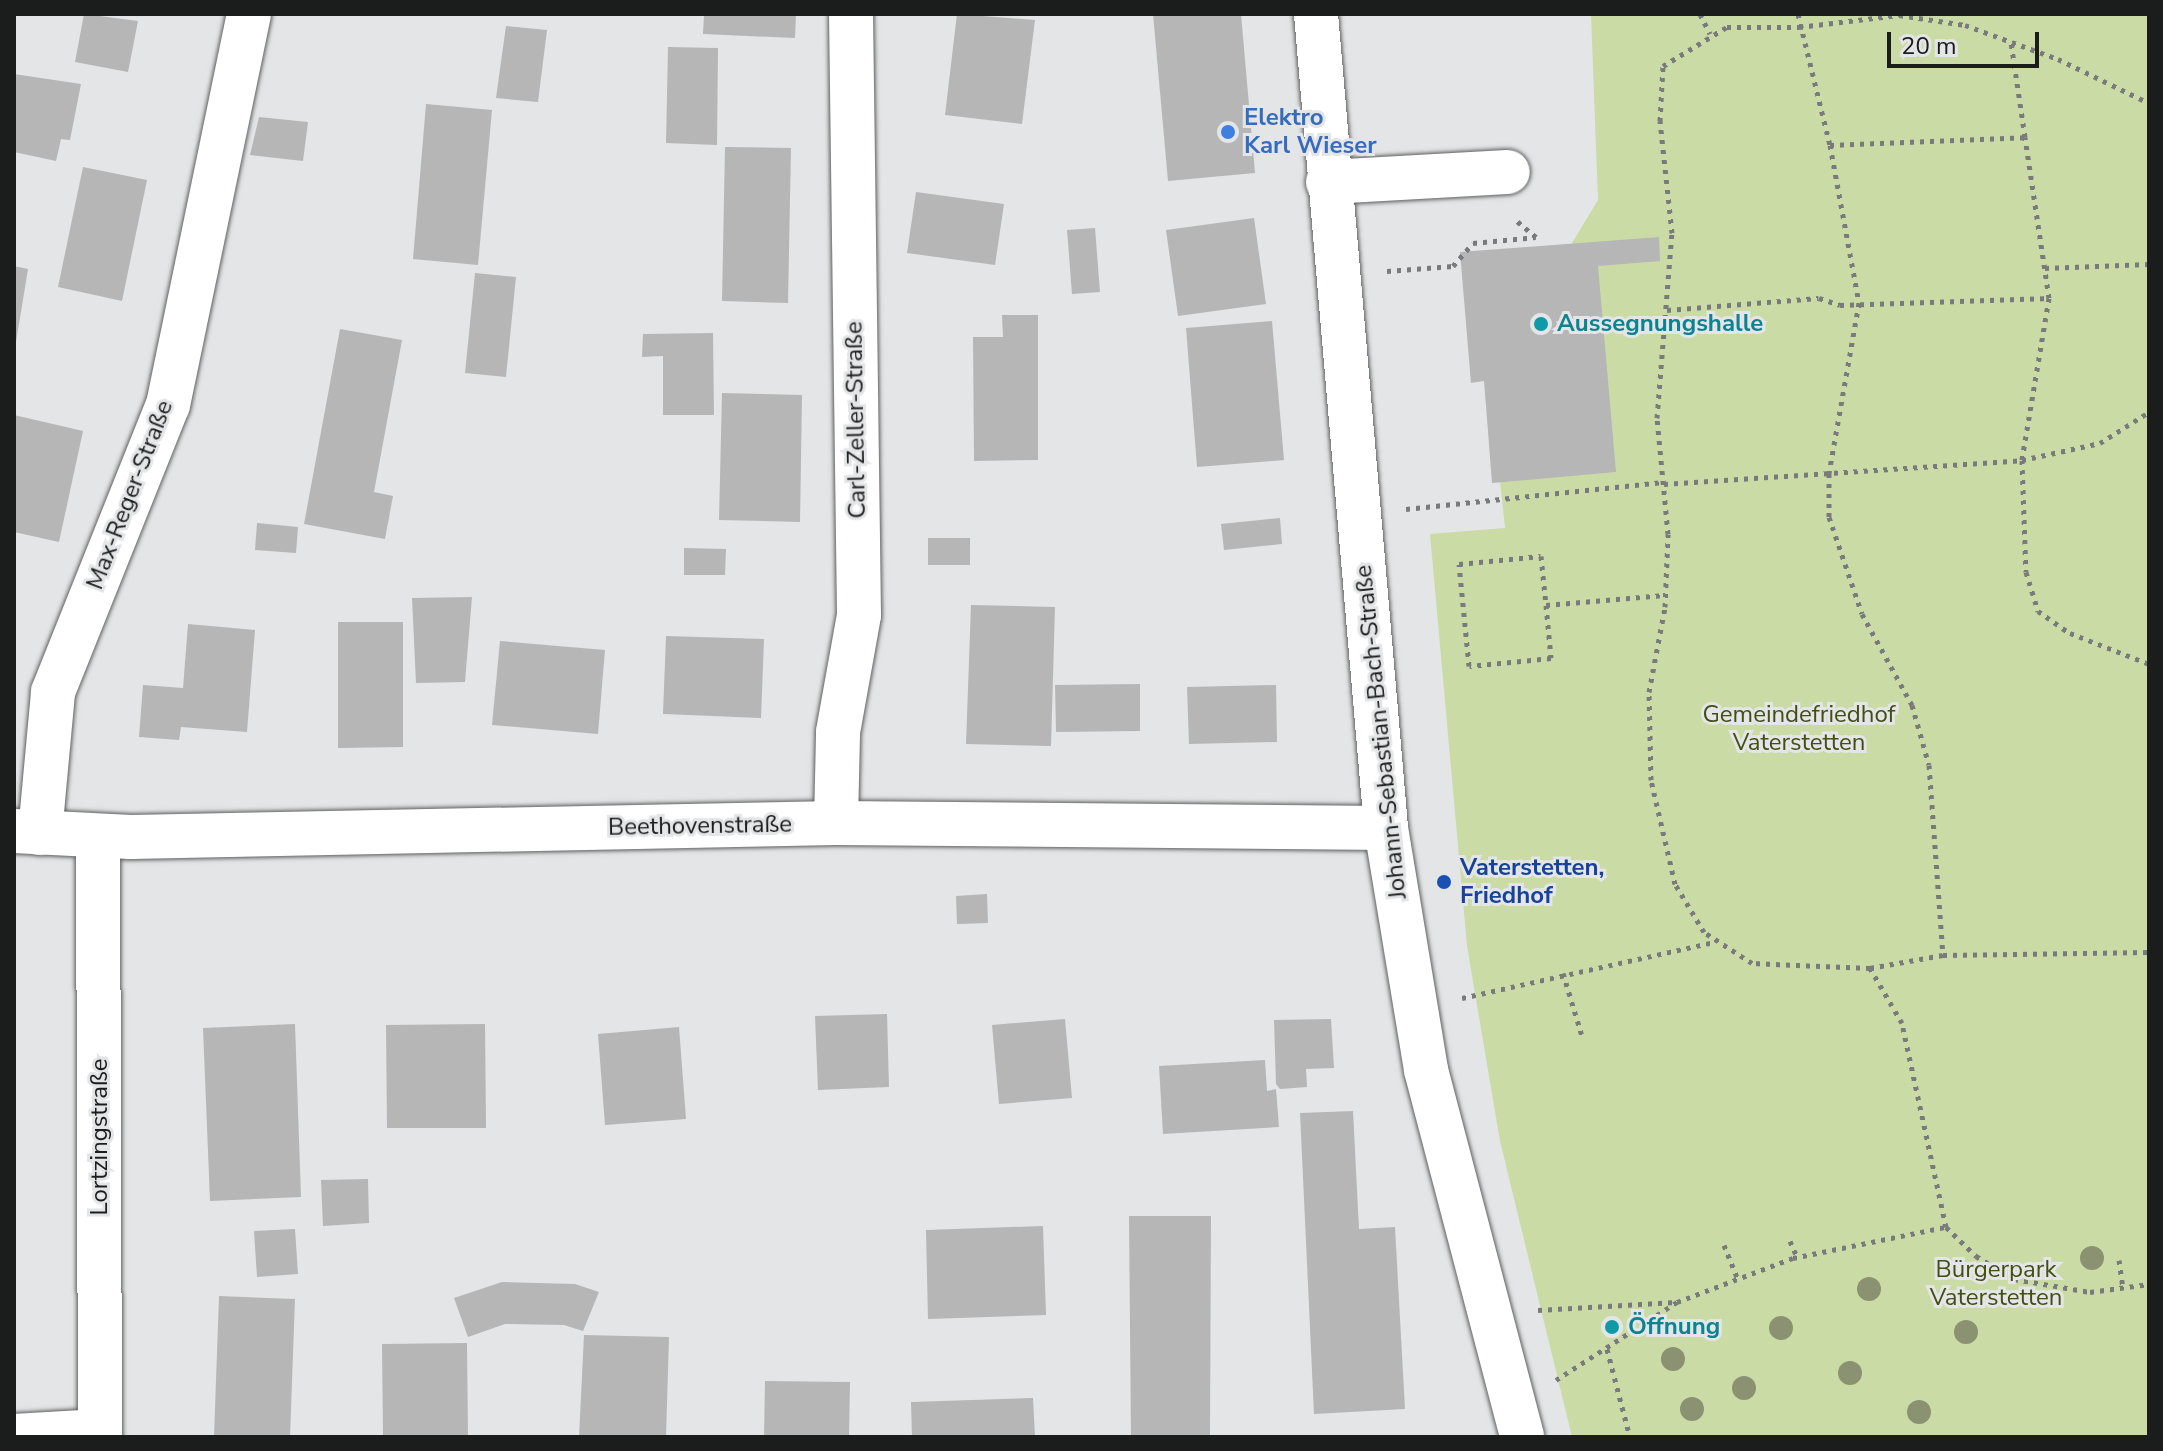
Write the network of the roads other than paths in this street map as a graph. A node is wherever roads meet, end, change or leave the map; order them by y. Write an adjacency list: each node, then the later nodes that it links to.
1 (249, 14): 8 (street, Max-Reger-Straße)
2 (851, 14): 6 (street, Carl-Zeller-Straße)
3 (1316, 14): 5 (street, Johann-Sebastian-Bach-Straße)
4 (1508, 172): 5 (street)
5 (1328, 182): 7 (street, Johann-Sebastian-Bach-Straße)
6 (836, 823): 7 (street, Beethovenstraße); 9 (street, Beethovenstraße)
7 (1386, 828): 12 (street, Johann-Sebastian-Bach-Straße)
8 (27, 832): 9 (street, Beethovenstraße)
9 (98, 836): 10 (street, Lortzingstraße)
10 (100, 1434): 11 (street)
11 (14, 1436)
12 (1522, 1437)

